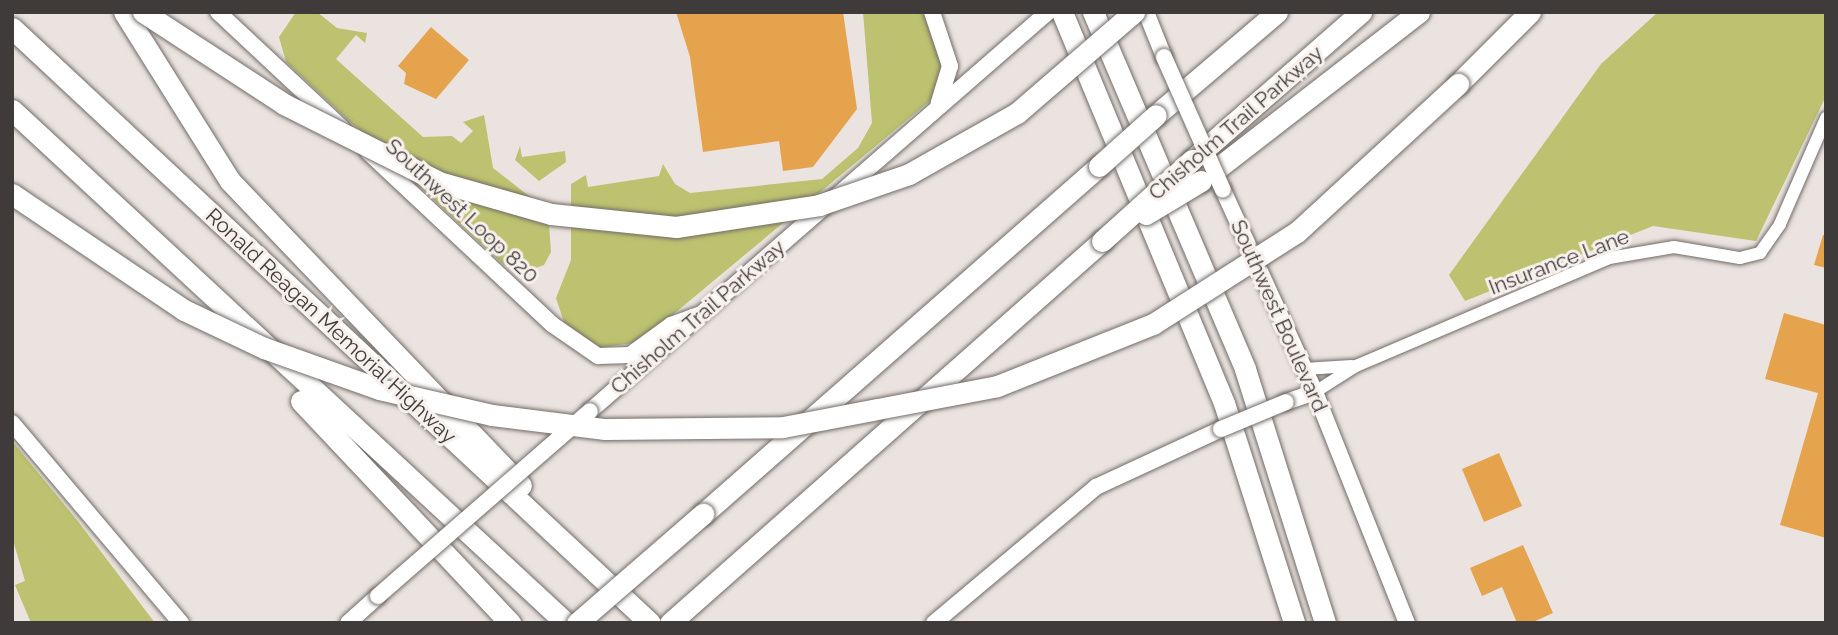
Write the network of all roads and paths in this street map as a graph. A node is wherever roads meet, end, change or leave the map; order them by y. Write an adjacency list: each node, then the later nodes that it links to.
1 (124, 12): 28 (highway)
2 (143, 12): 8 (highway, bridge)
3 (218, 12): 23 (main road, Southwest Loop 820)
4 (932, 12): 18 (main road)
5 (1062, 12): 39 (highway)
6 (1093, 12): 16 (highway)
7 (1100, 12): 16 (highway)
8 (1134, 12)
9 (1146, 12): 25 (main road, Southwest Boulevard, bridge)
10 (1276, 12): 35 (highway, bridge)
11 (1362, 12): 21 (highway, Chisholm Trail Parkway, bridge)
12 (1419, 12): 21 (highway, bridge)
13 (1531, 12): 20 (highway, bridge)
14 (1044, 16): 18 (main road, Chisholm Trail Parkway)
15 (12, 29): 28 (highway, Ronald Reagan Memorial Highway)
16 (1121, 75): 40 (highway)
17 (12, 110): 22 (highway)
18 (935, 110): 23 (main road, Chisholm Trail Parkway)
19 (1826, 118): 24 (street, Insurance Lane)
20 (12, 194)
21 (1102, 241): 37 (highway, Chisholm Trail Parkway)
22 (215, 303): 33 (highway); 34 (highway)
23 (701, 314): 32 (main road, Chisholm Trail Parkway, bridge)
24 (1356, 366): 25 (street, Insurance Lane); 26 (street, Insurance Lane)
25 (1304, 369): 26 (main road, Southwest Boulevard)
26 (1315, 392): 38 (main road, bridge); 41 (main road, Southwest Boulevard)
27 (12, 423): 29 (main road)
28 (537, 518): 36 (highway, Ronald Reagan Memorial Highway)
29 (149, 586): 30 (main road); 31 (main road)
30 (167, 623)
31 (181, 623)
32 (348, 623)
33 (510, 623)
34 (565, 623)
35 (577, 623)
36 (650, 623)
37 (670, 623)
38 (934, 623)
39 (1294, 623)
40 (1325, 623)
41 (1407, 623)

